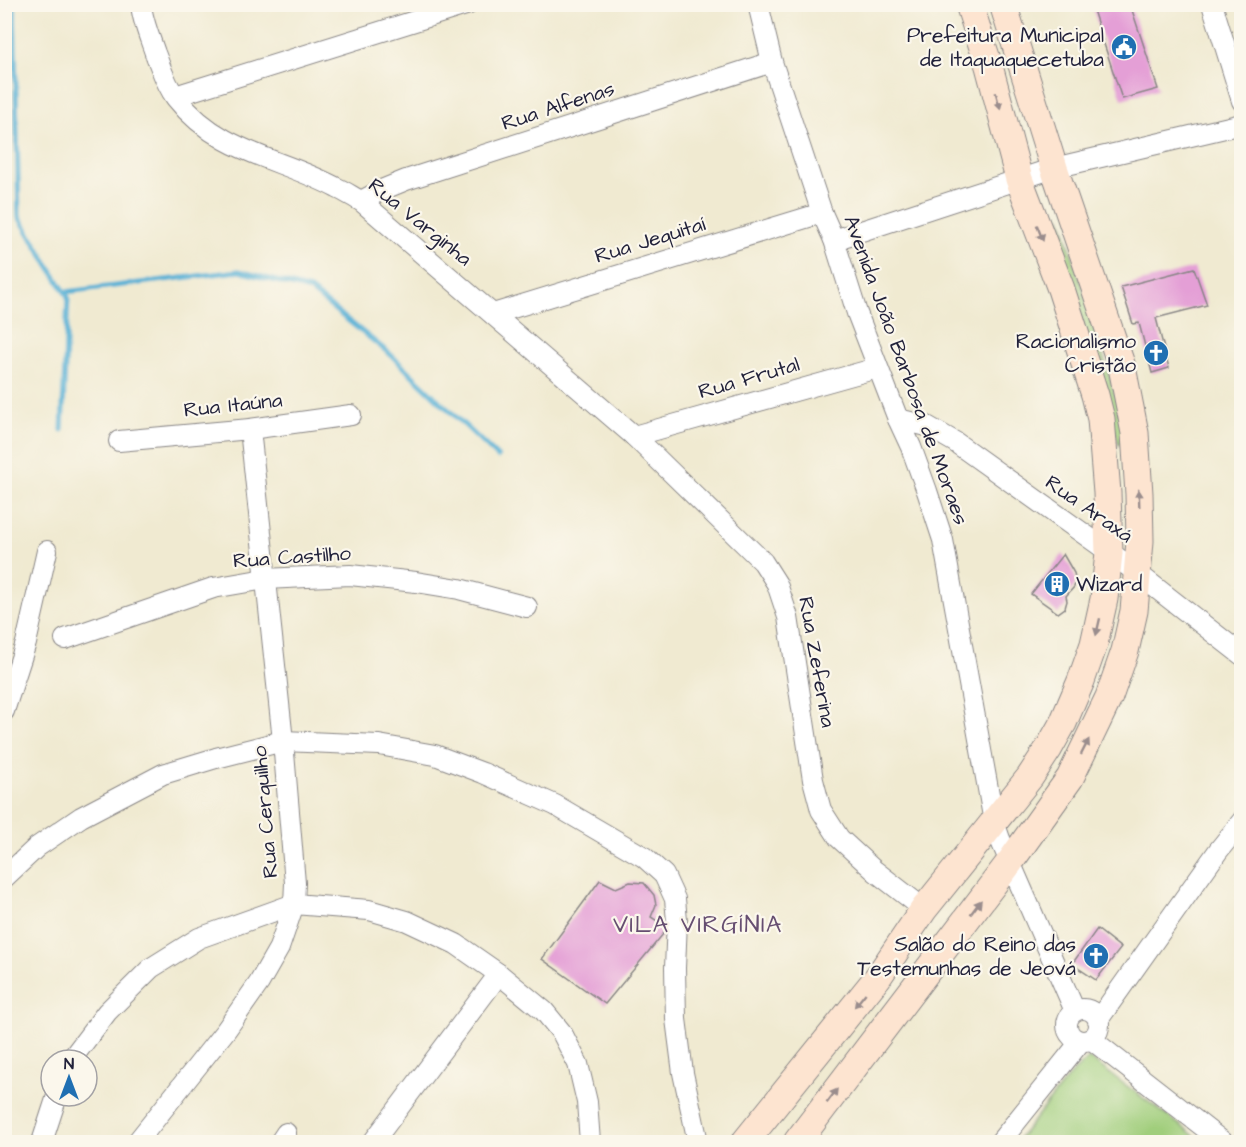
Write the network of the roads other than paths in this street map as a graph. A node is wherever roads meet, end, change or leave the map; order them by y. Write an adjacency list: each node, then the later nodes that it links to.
1 (141, 4): 8 (street, Rua Varginha)
2 (469, 4): 8 (street)
3 (758, 4): 7 (street, Avenida João Barbosa de Moraes)
4 (969, 4): 12 (main road, one-way to 12)
5 (1003, 4): 11 (main road)
6 (1212, 4): 9 (street)
7 (772, 62): 13 (street, Rua Alfenas); 14 (street, Avenida João Barbosa de Moraes)
8 (175, 96): 13 (street, Rua Varginha)
9 (1242, 101)
10 (1242, 124): 11 (street)
11 (1054, 168): 12 (street); 25 (main road, one-way to 11)
12 (1019, 179): 15 (street); 24 (main road, one-way to 24)
13 (361, 201): 16 (street, Rua Varginha)
14 (822, 213): 15 (street, Avenida João Barbosa de Moraes); 16 (street, Rua Jequitaí)
15 (834, 240): 17 (street, Avenida João Barbosa de Moraes)
16 (493, 314): 21 (street, Rua Varginha)
17 (877, 368): 19 (street, Avenida João Barbosa de Moraes); 21 (street, Rua Frutal)
18 (351, 415): 20 (street, Rua Itaúna)
19 (898, 419): 24 (street, Rua Araxá); 33 (street, Avenida João Barbosa de Moraes)
20 (250, 429): 22 (street, Rua Itaúna); 26 (street, Rua Cerquilho)
21 (634, 436): 37 (street, Rua Zeferina)
22 (119, 441)
23 (47, 551): 30 (street)
24 (1108, 553): 25 (street, Rua Araxá); 33 (main road, one-way to 33)
25 (1137, 574): 29 (street, Rua Araxá); 34 (main road, one-way to 25)
26 (265, 579): 27 (street, Rua Castilho); 28 (street, Rua Castilho); 31 (street, Rua Cerquilho)
27 (527, 607)
28 (65, 639)
29 (1242, 655)
30 (4, 711)
31 (283, 741): 35 (street); 36 (street, Rua Cerquilho); 48 (street)
32 (1242, 821): 40 (street)
33 (994, 822): 34 (street, Avenida João Barbosa de Moraes); 37 (main road)
34 (1010, 862): 39 (street, Avenida João Barbosa de Moraes); 50 (main road, one-way to 34)
35 (4, 878)
36 (294, 904): 38 (street); 42 (street); 45 (street, Rua Cerquilho)
37 (924, 909): 49 (main road, one-way to 49)
38 (499, 974): 46 (street); 47 (street)
39 (1075, 1011): 40 (street); 41 (street)
40 (1098, 1020): 41 (street)
41 (1086, 1040): 51 (street); 52 (street)
42 (80, 1048)
43 (53, 1108): 44 (street)
44 (42, 1143)
45 (137, 1143)
46 (373, 1143)
47 (590, 1143)
48 (698, 1143)
49 (745, 1143)
50 (796, 1143)
51 (1000, 1143)
52 (1223, 1143)

